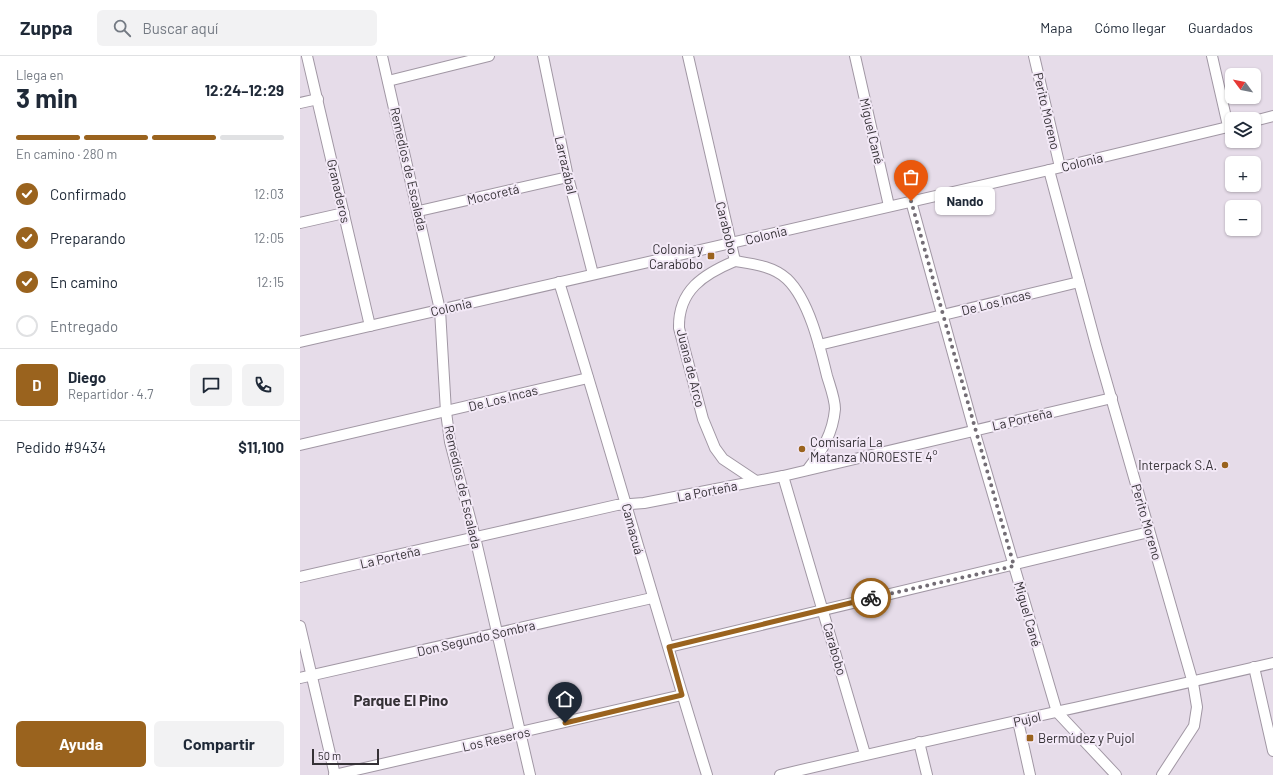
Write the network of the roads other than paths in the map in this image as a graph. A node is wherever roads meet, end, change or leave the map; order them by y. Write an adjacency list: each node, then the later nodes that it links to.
1 (307, 56): 10 (street, Granaderos)
2 (382, 56): 9 (street, Remedios de Escalada)
3 (489, 56): 9 (street)
4 (542, 56): 18 (street, Larrazábal)
5 (688, 56): 24 (street, Carabobo)
6 (855, 56): 20 (street, Miguel Cané)
7 (1034, 56): 16 (street, Perito Moreno)
8 (1212, 56): 12 (street)
9 (388, 81): 21 (street, Remedios de Escalada)
10 (318, 99): 11 (street); 22 (street, Granaderos)
11 (300, 103)
12 (1226, 112)
13 (1273, 116): 14 (street)
14 (1261, 119)
15 (1225, 127): 16 (street, Colonia)
16 (1060, 167): 17 (street, Colonia)
17 (1049, 170): 19 (street, Colonia); 28 (street, Perito Moreno)
18 (568, 177): 21 (street, Mocoretá); 26 (street, Larrazábal)
19 (911, 201): 20 (street, Colonia); 30 (street, Miguel Cané)
20 (889, 206): 24 (street, Colonia)
21 (419, 211): 29 (street, Remedios de Escalada)
22 (344, 213): 23 (street); 31 (street, Granaderos)
23 (300, 223)
24 (731, 244): 25 (street, Carabobo); 26 (street, Colonia)
25 (735, 260): 33 (street, Carabobo); 41 (street, Juana de Arco)
26 (593, 274): 27 (street, Colonia)
27 (559, 282): 29 (street, Colonia); 34 (street, Camacuá)
28 (1079, 282): 30 (street, De Los Incas); 35 (street, Perito Moreno)
29 (440, 310): 31 (street, Colonia); 36 (street, Remedios de Escalada)
30 (942, 316): 33 (street, De Los Incas); 37 (street, Miguel Cané)
31 (370, 326): 32 (street, Colonia)
32 (300, 342)
33 (819, 345): 39 (street, Carabobo)
34 (588, 378): 36 (street, De Los Incas); 42 (street, Camacuá)
35 (1112, 398): 37 (street, La Porteña); 43 (street, Perito Moreno)
36 (446, 412): 38 (street, De Los Incas); 44 (street, Remedios de Escalada)
37 (974, 430): 39 (street, La Porteña); 45 (street, Miguel Cané)
38 (300, 445)
39 (808, 469): 40 (street, La Porteña)
40 (783, 476): 41 (street, La Porteña); 48 (street, Carabobo)
41 (756, 481): 42 (street, La Porteña)
42 (627, 505): 44 (street, La Porteña); 47 (street, Camacuá)
43 (1150, 532): 45 (street); 56 (street, Perito Moreno)
44 (475, 538): 46 (street, La Porteña); 50 (street, Remedios de Escalada)
45 (1014, 566): 48 (street); 58 (street, Miguel Cané)
46 (300, 577)
47 (652, 598): 50 (street, Don Segundo Sombra); 51 (street, Camacuá)
48 (824, 609): 51 (street); 63 (street, Carabobo)
49 (300, 626): 54 (street)
50 (498, 634): 54 (street, Don Segundo Sombra); 60 (street, Remedios de Escalada)
51 (669, 647): 57 (street, Camacuá)
52 (1273, 663): 53 (street, Pujol)
53 (1254, 667): 56 (street, Pujol); 62 (street)
54 (311, 675): 55 (street, Don Segundo Sombra); 65 (street)
55 (300, 678)
56 (1193, 683): 58 (street, Pujol); 72 (street, Perito Moreno)
57 (682, 695): 60 (street, Los Reseros); 67 (street, Camacuá)
58 (1057, 712): 59 (street, Pujol); 71 (street, Miguel Cané)
59 (1018, 721): 61 (street, Pujol); 70 (street)
60 (521, 733): 65 (street, Los Reseros); 66 (street, Remedios de Escalada)
61 (919, 742): 63 (street, Pujol); 69 (street)
62 (1273, 751)
63 (865, 754): 64 (street, Pujol)
64 (824, 770): 68 (street, Pujol)
65 (334, 775)
66 (530, 775)
67 (707, 775)
68 (780, 775)
69 (927, 775)
70 (1030, 775)
71 (1116, 775)
72 (1162, 775)

